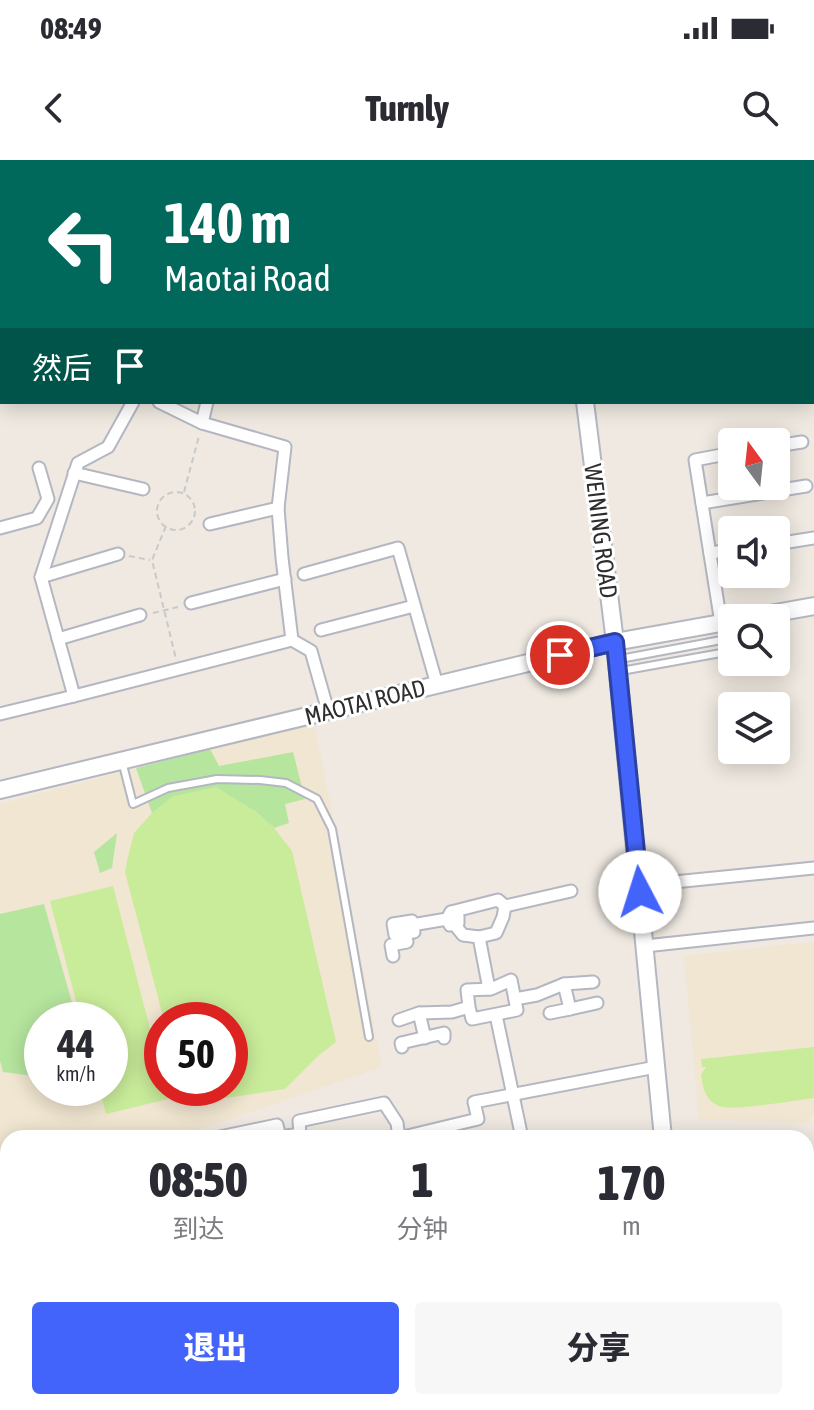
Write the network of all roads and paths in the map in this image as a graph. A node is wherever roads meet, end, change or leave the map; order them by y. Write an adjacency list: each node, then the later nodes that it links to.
1 (132, 404): 10 (street)
2 (163, 404): 5 (street)
3 (207, 404): 5 (street)
4 (585, 404): 40 (street, WEINING ROAD)
5 (202, 423): 13 (path); 15 (street)
6 (802, 442): 7 (street)
7 (790, 444)
8 (718, 456): 14 (street)
9 (39, 468): 18 (street)
10 (74, 473): 12 (street); 26 (street)
11 (806, 486): 14 (street)
12 (143, 489)
13 (184, 493): 17 (path); 17 (path)
14 (702, 503): 22 (street)
15 (278, 508): 16 (street); 27 (street)
16 (210, 524)
17 (166, 526): 24 (path)
18 (0, 528)
19 (814, 538): 20 (street)
20 (790, 542)
21 (718, 552): 22 (street)
22 (710, 553): 29 (street)
23 (118, 554): 24 (path); 26 (street)
24 (152, 560): 32 (path)
25 (304, 574): 30 (street)
26 (41, 577): 37 (street)
27 (285, 579): 28 (street); 38 (street)
28 (191, 603): 32 (path)
29 (723, 604)
30 (414, 606): 36 (street); 44 (street)
31 (814, 606): 34 (street)
32 (164, 611): 33 (path); 43 (path)
33 (140, 615): 37 (street)
34 (790, 617)
35 (718, 624): 40 (street, MAOTAI ROAD)
36 (321, 630)
37 (58, 639): 45 (street)
38 (292, 640): 43 (street); 46 (street)
39 (718, 641): 42 (lane)
40 (615, 642): 42 (street, WEINING ROAD); 44 (street, MAOTAI ROAD)
41 (718, 653): 42 (lane)
42 (617, 666): 57 (street, WEINING ROAD)
43 (178, 669): 45 (street)
44 (437, 685): 46 (street, MAOTAI ROAD)
45 (74, 696): 47 (street)
46 (328, 711): 48 (street, MAOTAI ROAD)
47 (0, 714)
48 (122, 761): 49 (street, MAOTAI ROAD); 70 (lane)
49 (0, 790)
50 (814, 868): 51 (street)
51 (674, 882)
52 (571, 891): 53 (street)
53 (504, 911): 54 (street); 56 (street)
54 (451, 918): 56 (street); 58 (street)
55 (814, 928): 57 (street)
56 (479, 937): 61 (street)
57 (645, 946): 74 (street, WEINING ROAD)
58 (393, 956)
59 (593, 982): 60 (street)
60 (564, 984): 62 (street); 65 (street)
61 (489, 989): 62 (street); 64 (street)
62 (515, 999): 68 (street)
63 (597, 1003): 65 (street)
64 (469, 1007): 66 (street); 68 (street)
65 (570, 1009): 67 (street)
66 (419, 1013): 69 (street); 71 (street)
67 (550, 1013)
68 (496, 1015): 75 (street)
69 (399, 1020)
70 (369, 1037)
71 (425, 1038): 72 (street); 73 (street)
72 (444, 1038)
73 (402, 1047)
74 (656, 1067): 75 (street); 82 (street, WEINING ROAD)
75 (512, 1094): 80 (street); 81 (street)
76 (253, 1130): 77 (street)
77 (278, 1130)
78 (300, 1130): 79 (street)
79 (398, 1130)
80 (432, 1130)
81 (520, 1130)
82 (662, 1130)

